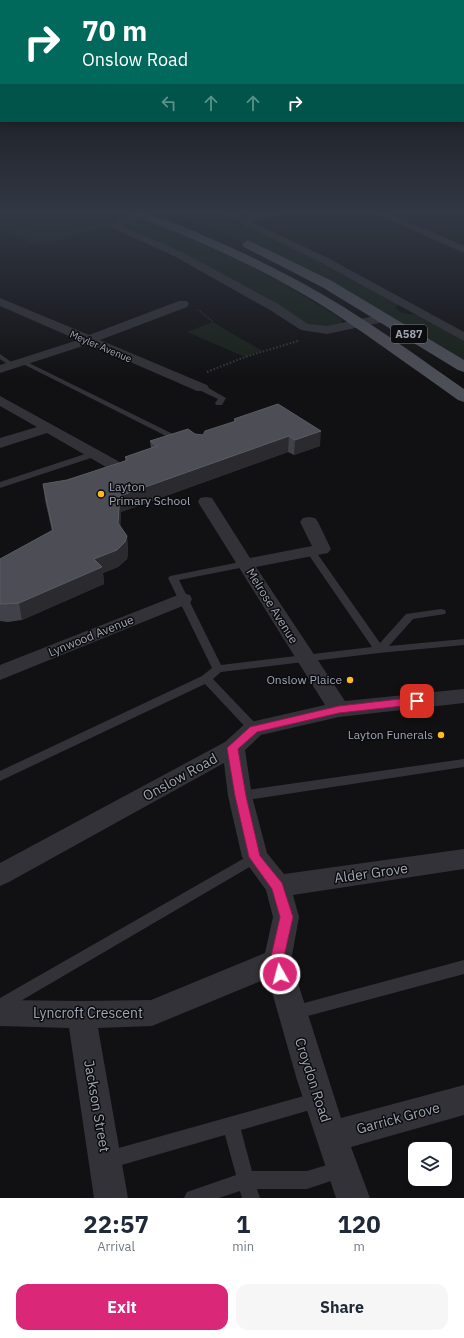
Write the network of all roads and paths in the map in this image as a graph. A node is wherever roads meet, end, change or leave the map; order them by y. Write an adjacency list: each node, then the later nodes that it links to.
1 (203, 268): 9 (street)
2 (264, 268): 8 (main road, A587)
3 (296, 268): 7 (main road, A587)
4 (339, 268): 10 (street)
5 (0, 302): 11 (street, Meyler Avenue)
6 (183, 304): 11 (street)
7 (384, 318): 8 (street); 14 (main road, A587)
8 (359, 323): 9 (street); 17 (main road, A587)
9 (317, 330): 15 (path)
10 (461, 333)
11 (89, 341): 13 (street); 15 (street, Meyler Avenue)
12 (0, 356): 13 (lane)
13 (12, 365): 21 (lane)
14 (464, 367)
15 (184, 381): 16 (street, Meyler Avenue)
16 (202, 388): 19 (lane)
17 (464, 397)
18 (0, 400): 20 (street)
19 (219, 403)
20 (49, 428): 22 (street); 23 (street)
21 (172, 435)
22 (0, 443)
23 (94, 454): 24 (street); 25 (lane)
24 (112, 464)
25 (0, 485)
26 (206, 502): 29 (street, Melrose Avenue)
27 (309, 522): 28 (street)
28 (311, 551): 29 (street); 33 (lane)
29 (245, 564): 30 (lane); 34 (street, Melrose Avenue)
30 (183, 599): 35 (lane); 36 (street, Lynwood Avenue)
31 (441, 612): 33 (lane)
32 (464, 642): 33 (lane)
33 (379, 650): 34 (lane)
34 (305, 659): 35 (lane); 39 (street, Melrose Avenue)
35 (218, 669): 37 (lane)
36 (0, 673)
37 (206, 679): 40 (lane); 43 (lane)
38 (464, 696): 39 (street, Onslow Road)
39 (339, 709): 40 (street, Onslow Road)
40 (254, 729): 41 (street, Onslow Road)
41 (233, 748): 44 (street); 47 (street, Onslow Road)
42 (464, 763): 44 (lane)
43 (0, 776)
44 (240, 796): 45 (street)
45 (255, 857): 48 (street); 51 (lane)
46 (463, 863): 48 (street, Alder Grove)
47 (0, 875)
48 (278, 886): 49 (street)
49 (277, 961): 53 (street, Croydon Road); 54 (street, Lyncroft Crescent)
50 (464, 967): 53 (lane)
51 (0, 1006)
52 (0, 1013): 54 (street, Lyncroft Crescent)
53 (292, 1013): 55 (street, Croydon Road)
54 (81, 1015): 59 (street, Jackson Street)
55 (320, 1099): 57 (lane); 58 (street, Croydon Road)
56 (464, 1100): 58 (street, Garrick Grove)
57 (231, 1126): 59 (lane); 61 (lane)
58 (331, 1136): 60 (street, Croydon Road)
59 (106, 1161): 62 (street, Jackson Street)
60 (343, 1170): 61 (lane); 65 (street, Croydon Road)
61 (246, 1180): 63 (lane); 64 (lane)
62 (111, 1198)
63 (193, 1198)
64 (251, 1198)
65 (354, 1198)

